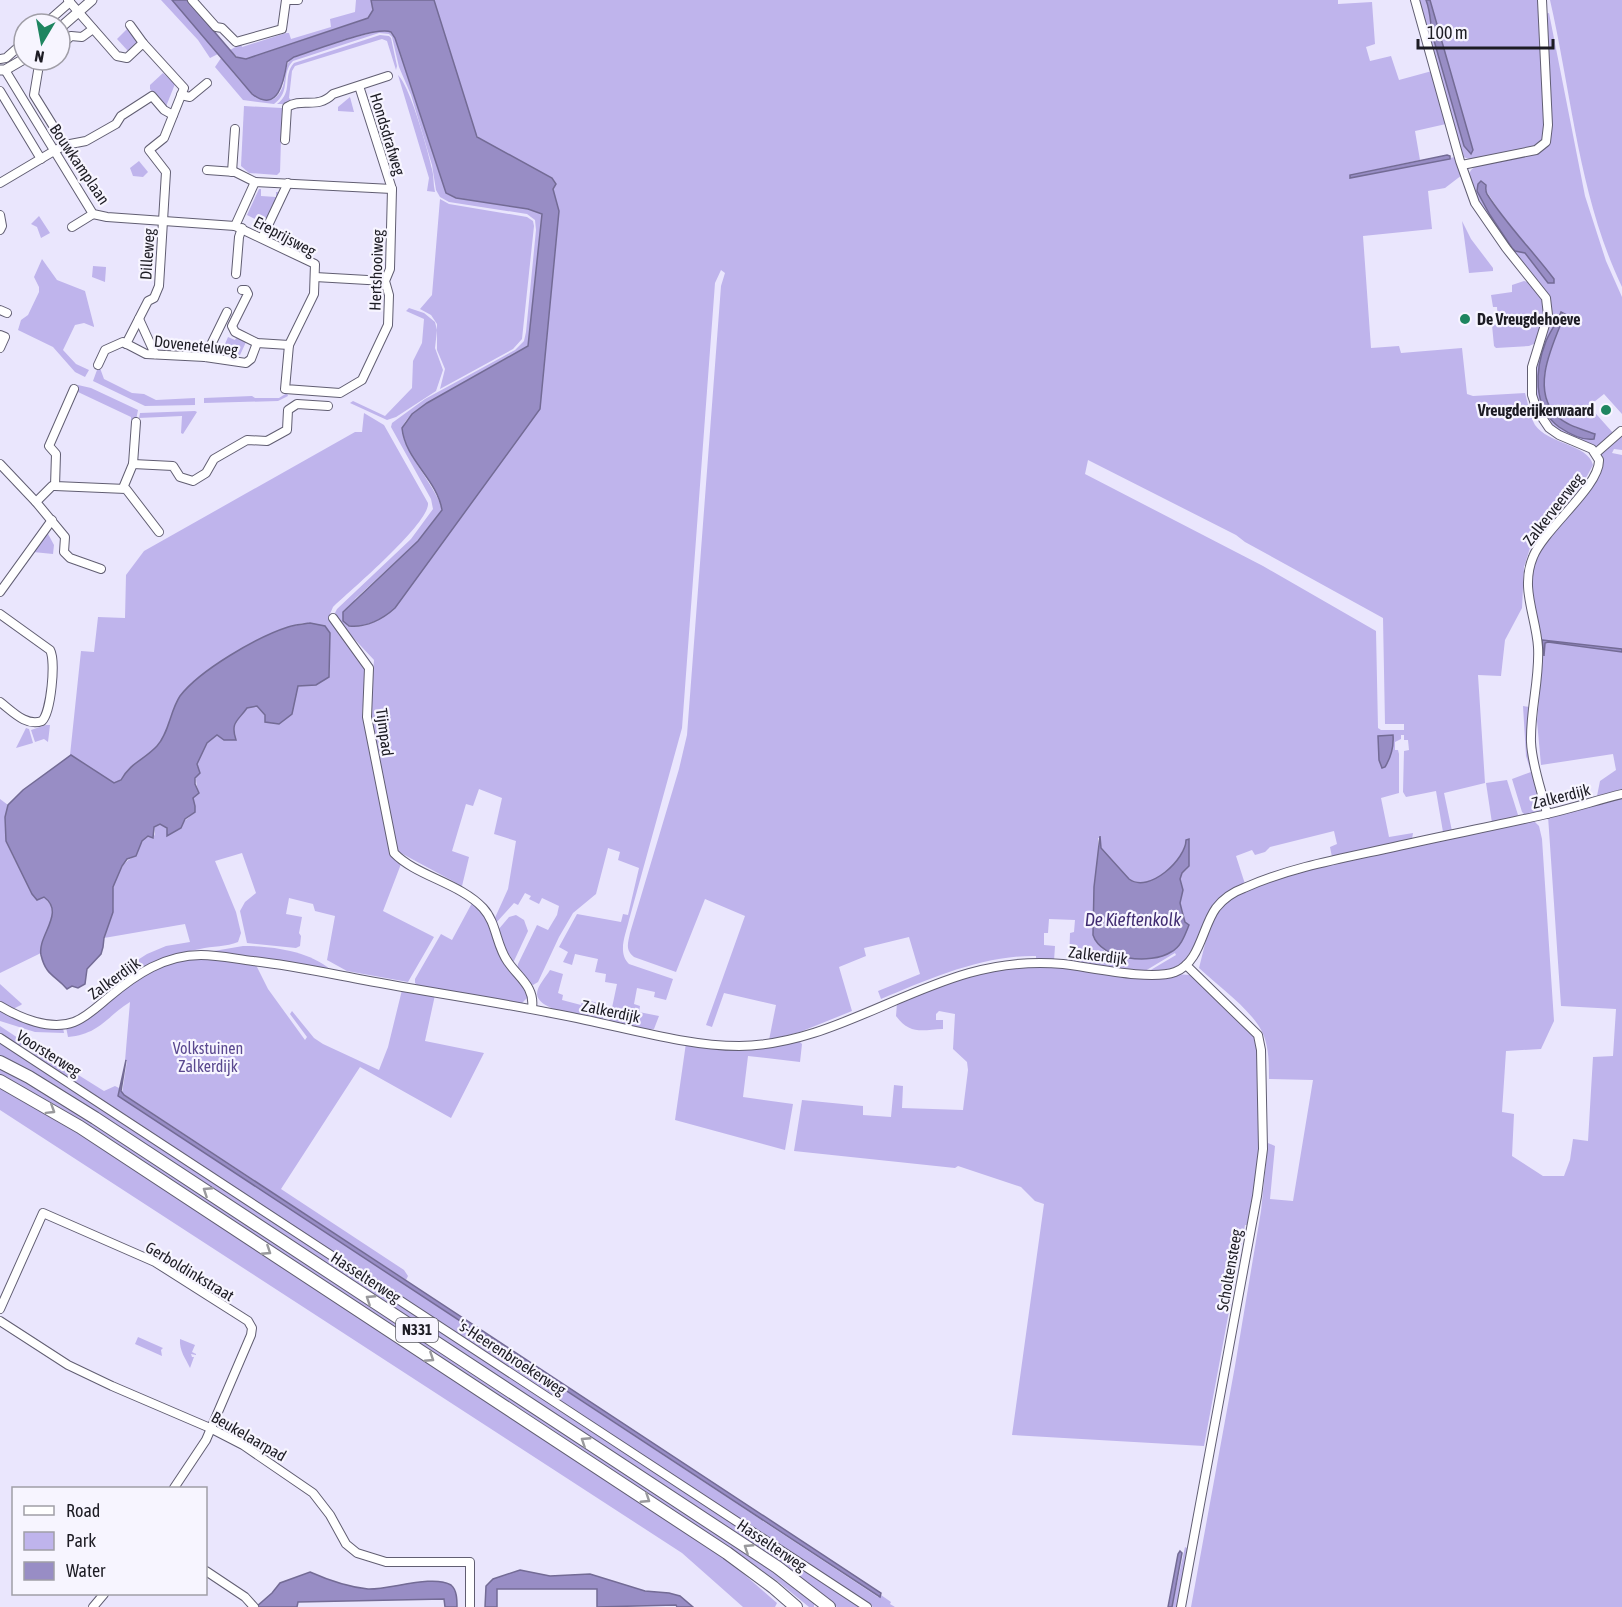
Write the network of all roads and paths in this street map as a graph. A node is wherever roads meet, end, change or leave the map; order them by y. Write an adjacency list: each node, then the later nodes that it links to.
1 (92, 0): 9 (street)
2 (192, 0): 3 (street)
3 (288, 0): 4 (street)
4 (298, 0)
5 (1415, 0): 28 (street)
6 (1542, 0): 28 (street)
7 (69, 1): 8 (street); 9 (street)
8 (58, 12)
9 (79, 12): 10 (street); 12 (street)
10 (72, 18)
11 (130, 26): 14 (street)
12 (93, 29): 13 (street); 14 (street)
13 (72, 36)
14 (143, 43): 21 (street)
15 (3, 70): 26 (street, Bouwkamplaan)
16 (38, 72): 25 (street, Bouwkamplaan)
17 (388, 76): 19 (street, Hondsdrafweg)
18 (207, 83): 21 (street)
19 (360, 86): 24 (street, Hondsdrafweg); 34 (street, Hondsdrafweg)
20 (0, 91): 27 (street, Bouwkamplaan)
21 (182, 91): 22 (street)
22 (173, 115): 25 (street); 37 (street, Dilleweg)
23 (235, 129): 30 (street)
24 (285, 140)
25 (65, 146): 26 (street)
26 (54, 151): 27 (street); 35 (street, Bouwkamplaan)
27 (41, 159): 32 (street)
28 (1461, 165): 60 (street)
29 (207, 170): 30 (street)
30 (232, 172): 31 (street)
31 (255, 182): 33 (street); 39 (street)
32 (0, 183)
33 (288, 183): 34 (street); 41 (street)
34 (392, 189): 44 (street, Hertshooiweg)
35 (93, 214): 37 (street, Bouwkamplaan); 38 (street)
36 (0, 215): 40 (street)
37 (163, 220): 39 (street, Bouwkamplaan); 47 (street, Dilleweg)
38 (72, 227)
39 (239, 227): 41 (street, Ereprijsweg); 42 (street)
40 (0, 230)
41 (262, 238): 43 (street, Ereprijsweg)
42 (236, 274)
43 (315, 277): 44 (street, Ereprijsweg); 51 (street)
44 (385, 281): 51 (street, Hertshooiweg)
45 (242, 290): 49 (street, Dovenetelweg)
46 (227, 312): 54 (street)
47 (139, 319): 50 (street, Dilleweg); 53 (street)
48 (3, 336): 52 (street)
49 (257, 343): 51 (street, Dovenetelweg); 54 (street, Dovenetelweg)
50 (126, 344): 53 (street, Dovenetelweg); 55 (street)
51 (289, 345)
52 (0, 348)
53 (155, 354): 54 (street, Dovenetelweg)
54 (205, 357)
55 (98, 366)
56 (74, 389): 63 (street)
57 (328, 406): 62 (street)
58 (136, 422): 62 (street)
59 (1621, 431): 60 (street)
60 (1596, 453): 74 (street, Zalkerveerweg)
61 (0, 464): 65 (street)
62 (133, 464): 64 (street)
63 (55, 486): 64 (street); 65 (street)
64 (123, 488): 67 (street)
65 (36, 502): 66 (street)
66 (52, 520): 68 (street); 69 (street)
67 (159, 532)
68 (101, 569)
69 (0, 592)
70 (0, 614): 72 (street)
71 (333, 618): 77 (street, Tijmpad)
72 (0, 702)
73 (1622, 794): 74 (street, Zalkerdijk)
74 (1547, 814): 75 (street, Zalkerdijk)
75 (1186, 965): 77 (street, Zalkerdijk); 94 (street, Scholtensteeg)
76 (0, 1006): 77 (street, Zalkerdijk)
77 (532, 1008)
78 (0, 1038): 81 (street, Voorsterweg)
79 (0, 1062): 92 (main road, Hasselterweg / N331, one-way to 79)
80 (0, 1081): 91 (main road, Hasselterweg / N331, one-way to 91)
81 (83, 1090): 93 (street, 's-Heerenbroekerweg)
82 (0, 1309): 84 (street, Gerboldinkstraat)
83 (0, 1321): 84 (street, Beukelaarpad)
84 (210, 1428): 85 (street, Gerboldinkstraat); 90 (street, Beukelaarpad)
85 (175, 1487)
86 (207, 1571): 89 (street)
87 (102, 1595): 88 (street)
88 (93, 1607)
89 (254, 1607)
90 (470, 1607)
91 (796, 1607)
92 (829, 1607)
93 (867, 1607)
94 (1181, 1607)

